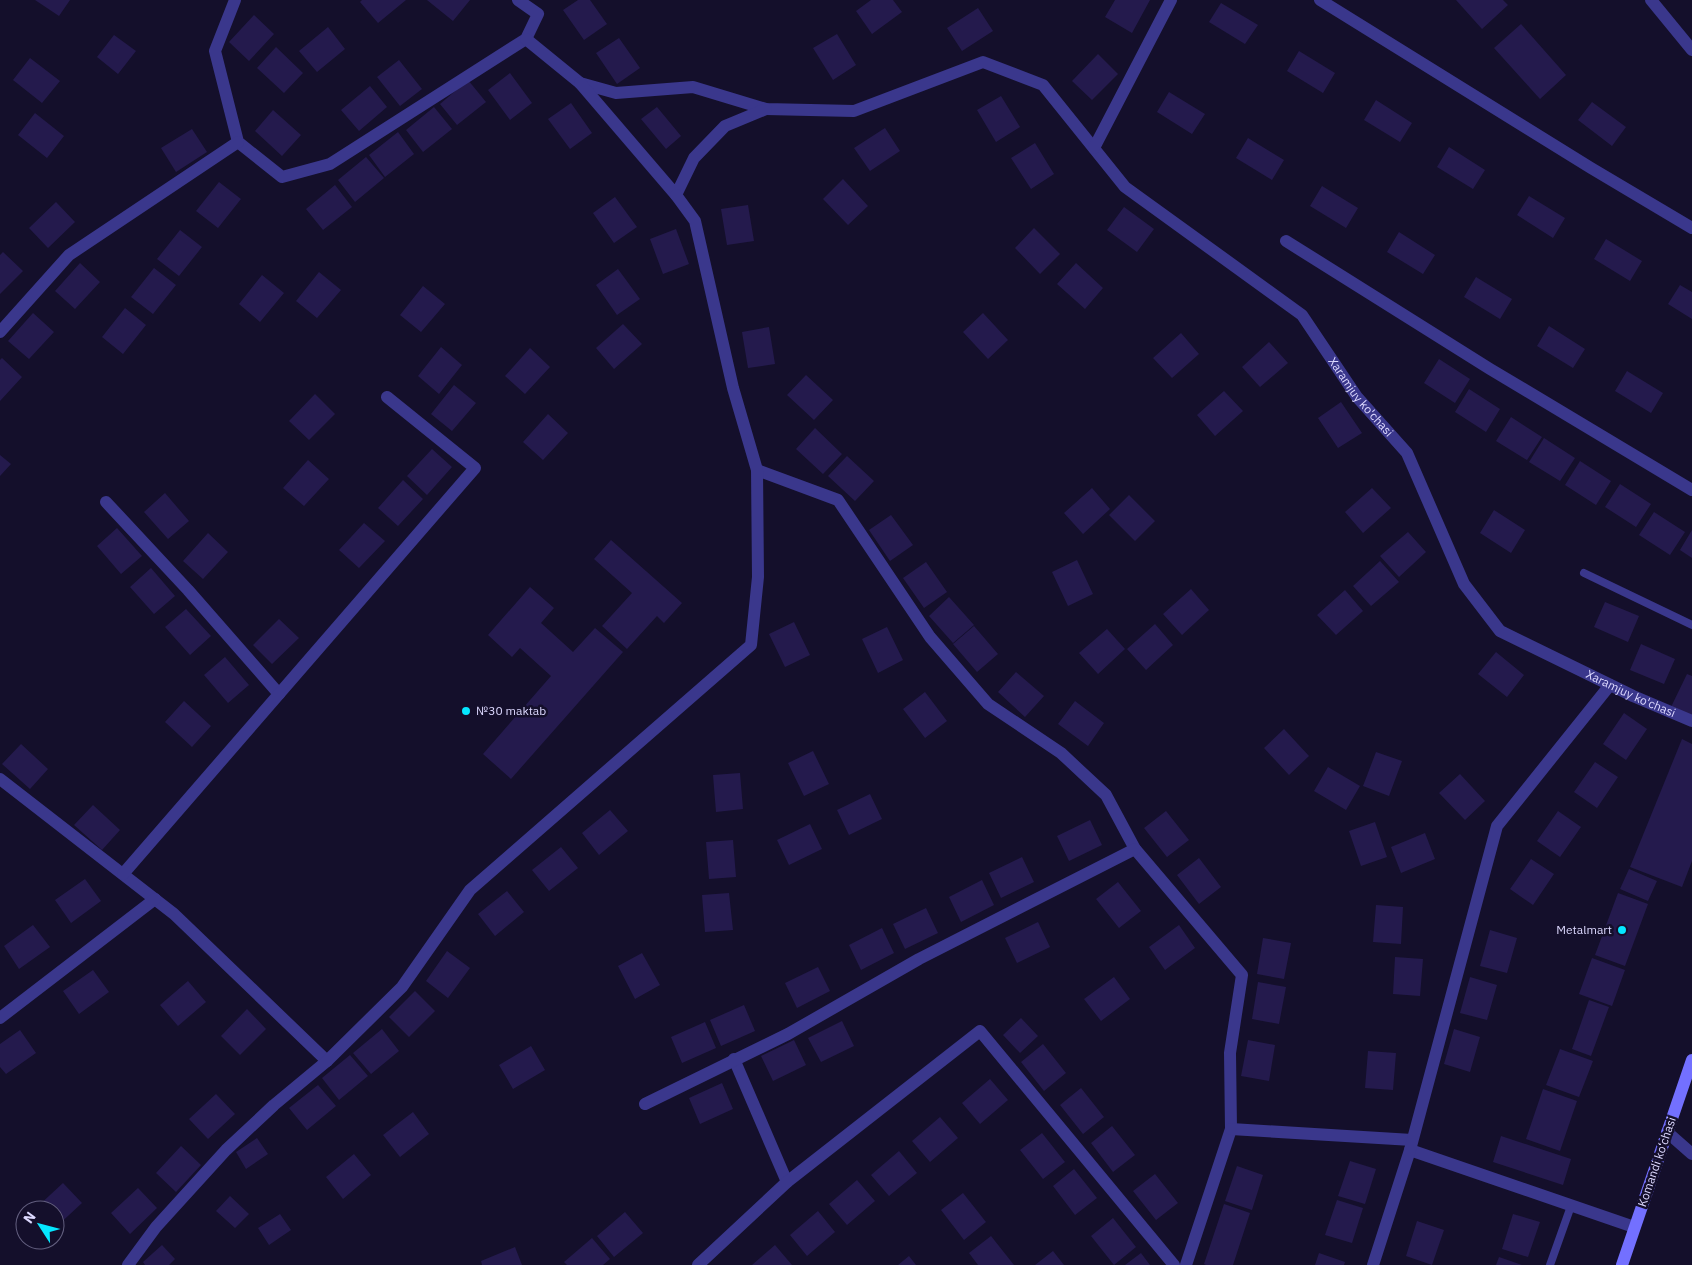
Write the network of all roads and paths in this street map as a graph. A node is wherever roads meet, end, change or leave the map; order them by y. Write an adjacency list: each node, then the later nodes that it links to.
1 (235, 0): 10 (street)
2 (518, 0): 6 (street)
3 (1171, 0): 11 (street)
4 (1320, 0): 13 (street)
5 (1651, 0): 7 (street)
6 (526, 39): 8 (street); 10 (street)
7 (1692, 50)
8 (580, 83): 9 (street); 12 (street)
9 (766, 109): 11 (street, Xaramjuy ko'chasi); 12 (street)
10 (238, 142): 15 (street)
11 (1094, 148): 22 (street, Xaramjuy ko'chasi)
12 (676, 195): 17 (street)
13 (1692, 228)
14 (1286, 241): 18 (street)
15 (0, 332)
16 (387, 397): 23 (street)
17 (757, 470): 26 (street); 32 (street)
18 (1692, 490)
19 (106, 502): 23 (street)
20 (1584, 573): 21 (lane)
21 (1692, 624)
22 (1610, 685): 24 (street, Xaramjuy ko'chasi); 36 (street)
23 (279, 694): 27 (street)
24 (1692, 721)
25 (0, 779): 27 (street)
26 (1135, 849): 30 (street); 34 (street)
27 (123, 874): 28 (street)
28 (155, 899): 29 (street); 32 (street)
29 (0, 1018)
30 (734, 1058): 33 (street); 38 (street)
31 (1692, 1060): 35 (main road, Komandi ko‘chasi)
32 (327, 1061): 41 (street)
33 (645, 1104)
34 (1230, 1129): 36 (street); 44 (street)
35 (1667, 1132): 37 (street); 40 (main road, Komandi ko‘chasi)
36 (1411, 1145): 39 (street); 45 (street)
37 (1692, 1154)
38 (788, 1182): 42 (street); 43 (street)
39 (1570, 1206): 40 (street); 46 (lane)
40 (1634, 1228): 47 (main road, Komandi ko‘chasi)
41 (128, 1265)
42 (698, 1265)
43 (1174, 1265)
44 (1186, 1265)
45 (1373, 1265)
46 (1550, 1265)
47 (1622, 1265)

